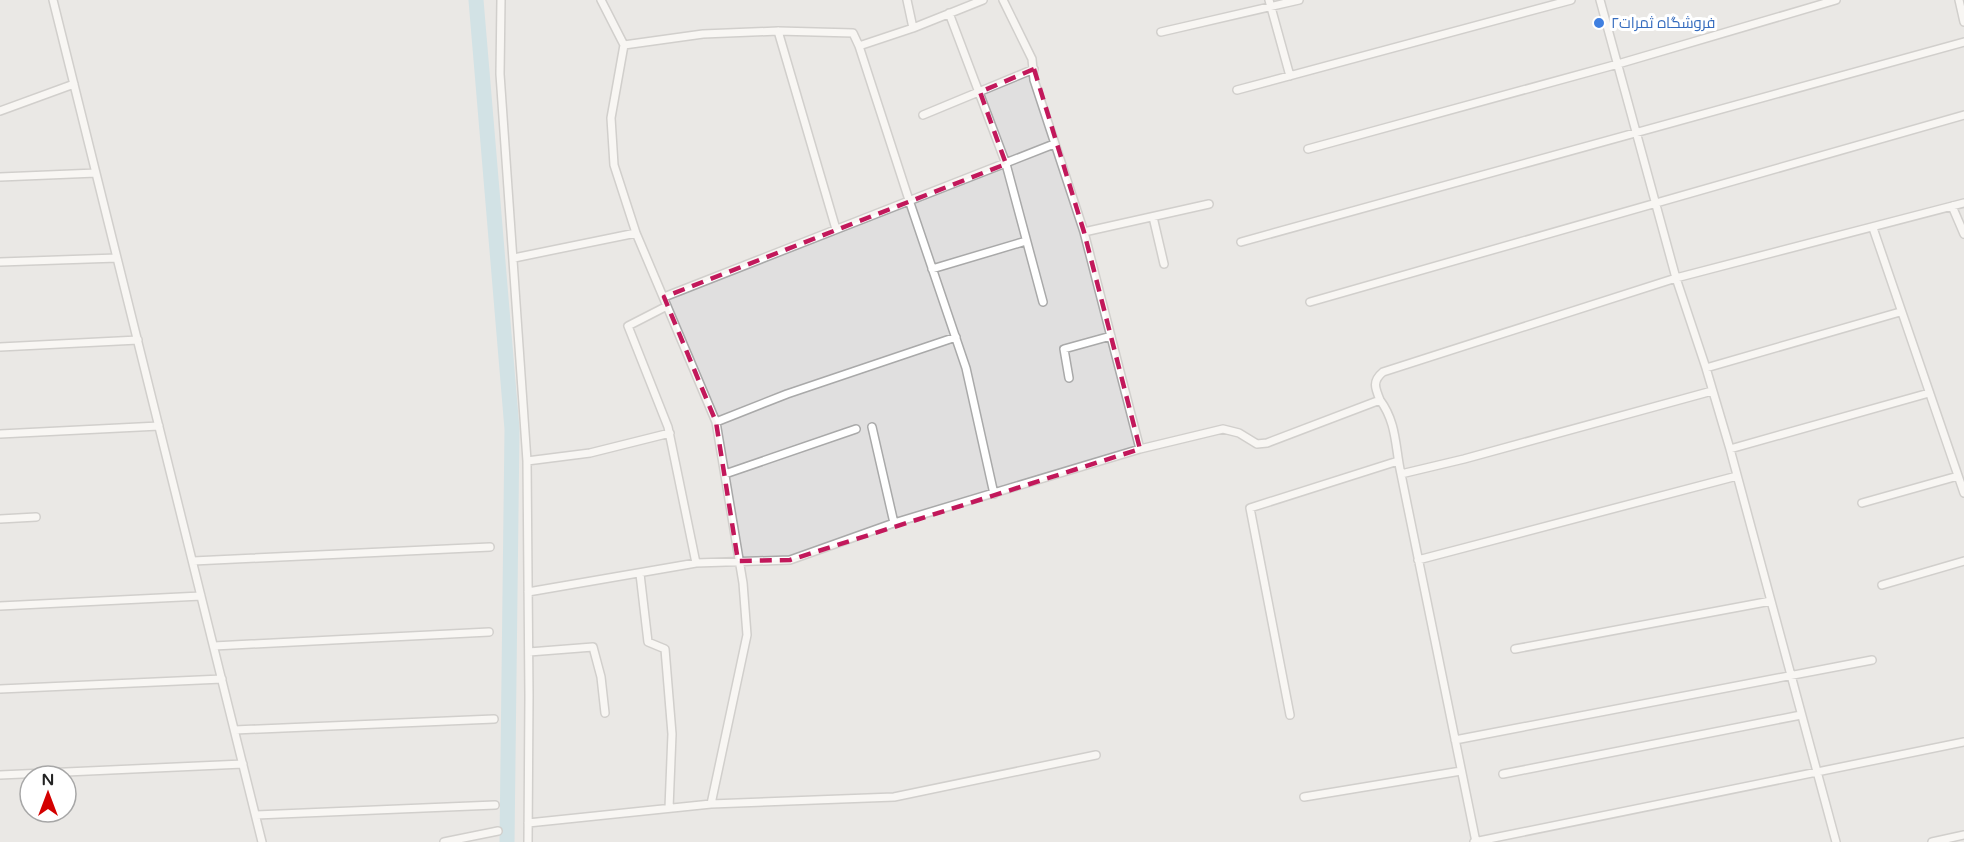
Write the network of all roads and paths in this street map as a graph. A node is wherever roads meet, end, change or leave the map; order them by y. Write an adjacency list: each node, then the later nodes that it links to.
1 (53, 0): 24 (street)
2 (501, 0): 50 (street)
3 (601, 0): 19 (street)
4 (906, 0): 15 (street)
5 (981, 0): 13 (street)
6 (1003, 0): 22 (street)
7 (1299, 0): 12 (street)
8 (1571, 0): 23 (street)
9 (1600, 0): 21 (street)
10 (1836, 0): 21 (street)
11 (1959, 0): 14 (street)
12 (1270, 3): 17 (street); 23 (street)
13 (949, 13): 15 (street); 26 (street)
14 (1964, 22)
15 (913, 28): 20 (street)
16 (778, 31): 19 (street); 20 (street); 43 (street)
17 (1161, 32)
18 (1964, 42): 30 (street)
19 (624, 45): 45 (street)
20 (859, 46): 36 (street)
21 (1618, 64): 30 (street); 32 (street)
22 (1034, 69): 26 (street); 31 (street)
23 (1290, 76): 25 (street)
24 (74, 84): 27 (street); 34 (street)
25 (1237, 90)
26 (980, 92): 28 (street); 33 (street)
27 (0, 111)
28 (923, 115)
29 (1964, 115): 39 (street)
30 (1637, 134): 39 (street); 48 (street)
31 (1054, 144): 33 (street); 44 (street)
32 (1308, 149)
33 (1006, 164): 36 (street); 47 (street)
34 (96, 172): 35 (street); 49 (street)
35 (0, 177)
36 (909, 200): 43 (street); 53 (street)
37 (1964, 203): 40 (street)
38 (1209, 204): 41 (street)
39 (1656, 204): 54 (street); 57 (street)
40 (1952, 206): 42 (street); 46 (street)
41 (1153, 217): 44 (street); 52 (street)
42 (1873, 228): 54 (street); 59 (street)
43 (836, 229): 55 (street)
44 (1084, 232): 60 (street)
45 (636, 233): 50 (street); 55 (street)
46 (1964, 234)
47 (1026, 241): 53 (street); 56 (street)
48 (1241, 242)
49 (117, 258): 51 (street); 62 (street)
50 (514, 258): 77 (street)
51 (0, 262)
52 (1164, 264)
53 (932, 269): 61 (street)
54 (1676, 278): 64 (street); 68 (street)
55 (664, 297): 58 (street)
56 (1043, 302)
57 (1310, 302)
58 (667, 306): 69 (street); 73 (street)
59 (1900, 312): 64 (street); 67 (street)
60 (1111, 336): 65 (street); 75 (street)
61 (956, 337): 69 (street); 84 (street)
62 (138, 340): 63 (street); 70 (street)
63 (0, 347)
64 (1706, 368): 66 (street)
65 (1070, 378)
66 (1712, 391): 76 (street); 80 (street)
67 (1929, 393): 76 (street); 81 (street)
68 (1380, 400): 75 (street); 78 (street)
69 (716, 422): 79 (street)
70 (159, 426): 74 (street); 91 (street)
71 (872, 427): 88 (street)
72 (856, 429): 79 (street)
73 (670, 433): 77 (street); 94 (street)
74 (0, 434)
75 (1140, 449): 84 (street)
76 (1730, 449): 82 (street)
77 (527, 462): 97 (street)
78 (1398, 462): 80 (street); 111 (street)
79 (725, 474): 92 (street)
80 (1401, 474): 90 (street)
81 (1958, 476): 83 (street); 85 (street)
82 (1737, 477): 90 (street); 99 (street)
83 (1964, 493)
84 (994, 494): 88 (street)
85 (1862, 503)
86 (36, 517): 87 (street)
87 (0, 519)
88 (894, 523): 92 (street)
89 (490, 547): 91 (street)
90 (1418, 560): 114 (street)
91 (193, 561): 98 (street)
92 (738, 561): 94 (street); 123 (street)
93 (1964, 561): 96 (street)
94 (696, 563): 95 (street)
95 (640, 574): 97 (street); 125 (street)
96 (1882, 585)
97 (528, 592): 104 (street)
98 (201, 596): 100 (street); 102 (street)
99 (1771, 601): 103 (street); 106 (street)
100 (0, 606)
101 (489, 632): 102 (street)
102 (214, 646): 107 (street)
103 (1515, 650)
104 (529, 652): 109 (street); 127 (street)
105 (1872, 660): 106 (street)
106 (1790, 676): 110 (street); 114 (street)
107 (222, 679): 108 (street); 113 (street)
108 (0, 689)
109 (605, 713)
110 (1801, 714): 119 (street); 120 (street)
111 (1290, 715)
112 (495, 719): 113 (street)
113 (235, 730): 117 (street)
114 (1455, 740): 118 (street)
115 (1964, 742): 119 (street)
116 (1096, 755): 123 (street)
117 (243, 764): 121 (street); 126 (street)
118 (1461, 771): 122 (street); 133 (street)
119 (1818, 772): 133 (street); 134 (street)
120 (1503, 774)
121 (0, 775)
122 (1304, 797)
123 (711, 804): 125 (street)
124 (495, 805): 126 (street)
125 (669, 808): 127 (street)
126 (256, 815): 130 (street)
127 (528, 823): 132 (street)
128 (498, 831): 131 (street)
129 (1964, 835): 135 (street)
130 (262, 842)
131 (444, 842)
132 (528, 842)
133 (1475, 842)
134 (1836, 842)
135 (1932, 842)

